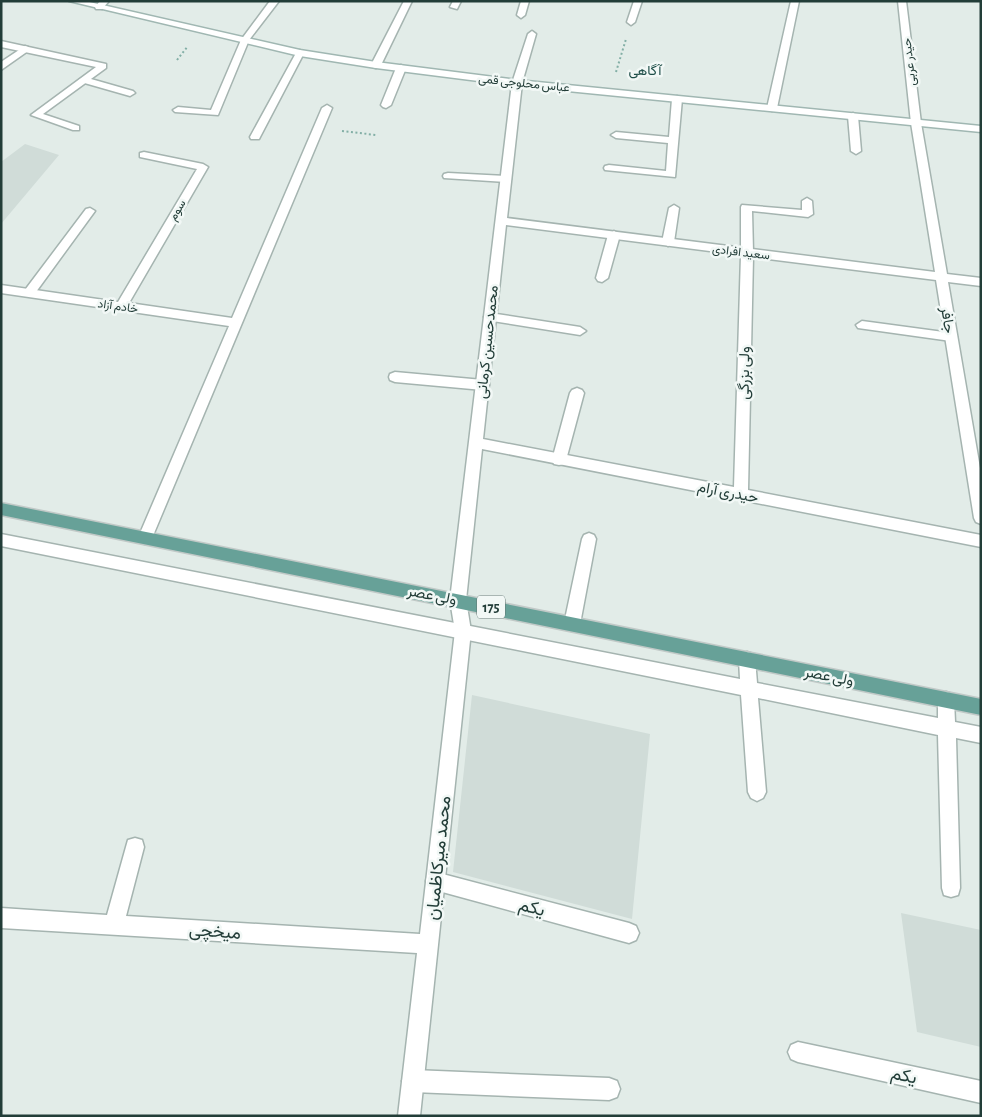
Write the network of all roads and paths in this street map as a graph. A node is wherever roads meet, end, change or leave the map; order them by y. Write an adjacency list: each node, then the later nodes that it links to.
1 (73, 1): 8 (street, عباس محلوجی قمی)
2 (275, 1): 12 (street)
3 (408, 1): 16 (street)
4 (525, 1): 9 (street)
5 (638, 1): 10 (street)
6 (795, 1): 26 (street)
7 (902, 1): 29 (street, حیدر عربی)
8 (102, 4): 12 (street, عباس محلوجی قمی)
9 (522, 15)
10 (631, 22): 21 (path)
11 (532, 34): 20 (street, محمدحسین کرمانی)
12 (245, 40): 15 (street, عباس محلوجی قمی); 27 (street)
13 (1, 44): 14 (street)
14 (26, 49): 17 (street); 19 (street)
15 (300, 53): 16 (street, عباس محلوجی قمی); 35 (street)
16 (376, 65): 18 (street, عباس محلوجی قمی)
17 (1, 67)
18 (401, 68): 20 (street, عباس محلوجی قمی); 24 (street)
19 (84, 80): 22 (street); 30 (street)
20 (517, 83): 21 (street, عباس محلوجی قمی); 41 (street, محمدحسین کرمانی)
21 (609, 92): 23 (street, عباس محلوجی قمی)
22 (130, 93)
23 (677, 99): 26 (street, عباس محلوجی قمی); 36 (street)
24 (386, 106)
25 (327, 108): 31 (street)
26 (772, 108): 28 (street, عباس محلوجی قمی)
27 (178, 110)
28 (853, 116): 29 (street, عباس محلوجی قمی); 37 (street)
29 (916, 123): 32 (street, عباس محلوجی قمی); 49 (street, جافر)
30 (76, 128)
31 (317, 129): 33 (path); 56 (street)
32 (981, 129)
33 (376, 135)
34 (616, 135): 36 (street)
35 (255, 136)
36 (674, 141): 39 (street)
37 (856, 151)
38 (144, 155): 54 (street, سوم)
39 (608, 168)
40 (448, 176): 41 (street)
41 (506, 179): 45 (street, محمدحسین کرمانی)
42 (806, 201): 48 (street, ولی بزرگی)
43 (674, 208): 47 (street)
44 (90, 211): 53 (street)
45 (501, 221): 46 (street, سعید افرادی); 55 (street, محمدحسین کرمانی)
46 (614, 236): 47 (street, سعید افرادی); 50 (street)
47 (668, 242): 48 (street, سعید افرادی)
48 (747, 252): 49 (street, سعید افرادی); 65 (street, ولی بزرگی)
49 (941, 277): 51 (street, سعید افرادی); 59 (street, جافر)
50 (602, 278)
51 (981, 282)
52 (1, 288): 53 (street, خادم آزاد)
53 (29, 293): 54 (street, خادم آزاد)
54 (122, 306): 56 (street, خادم آزاد)
55 (490, 317): 58 (street); 61 (street, محمدحسین کرمانی)
56 (236, 323): 68 (street)
57 (862, 325): 59 (street)
58 (580, 331)
59 (951, 336): 67 (street, جافر)
60 (395, 377): 61 (street)
61 (483, 385): 63 (street, محمدحسین کرمانی)
62 (577, 392): 64 (street)
63 (476, 443): 64 (street, حیدری آرام); 72 (street, محمدحسین کرمانی)
64 (560, 460): 65 (street, حیدری آرام)
65 (741, 495): 71 (street, حیدری آرام)
66 (1, 508): 68 (main road, ولی عصر / 175)
67 (981, 518)
68 (145, 538): 72 (main road, ولی عصر / 175)
69 (589, 539): 73 (street)
70 (1, 540): 74 (street)
71 (981, 541)
72 (458, 600): 73 (main road, ولی عصر / 175); 74 (street, محمد میرکاظمیان)
73 (572, 624): 75 (main road, ولی عصر / 175)
74 (463, 631): 76 (street); 83 (street, محمد میرکاظمیان)
75 (746, 659): 76 (street); 77 (main road, ولی عصر / 175)
76 (749, 690): 79 (street); 81 (street)
77 (946, 700): 78 (main road, ولی عصر / 175); 79 (street)
78 (981, 707)
79 (947, 729): 80 (street); 84 (street)
80 (981, 736)
81 (757, 792)
82 (135, 847): 86 (street)
83 (435, 881): 87 (street, یکم); 88 (street, محمد میرکاظمیان)
84 (951, 888)
85 (1, 918): 86 (street, میخچی)
86 (114, 925): 88 (street, میخچی)
87 (629, 933)
88 (428, 944): 90 (street, محمد میرکاظمیان)
89 (798, 1052): 92 (street, یکم)
90 (413, 1081): 91 (street); 93 (street, محمد میرکاظمیان)
91 (609, 1089)
92 (981, 1092)
93 (409, 1116)

